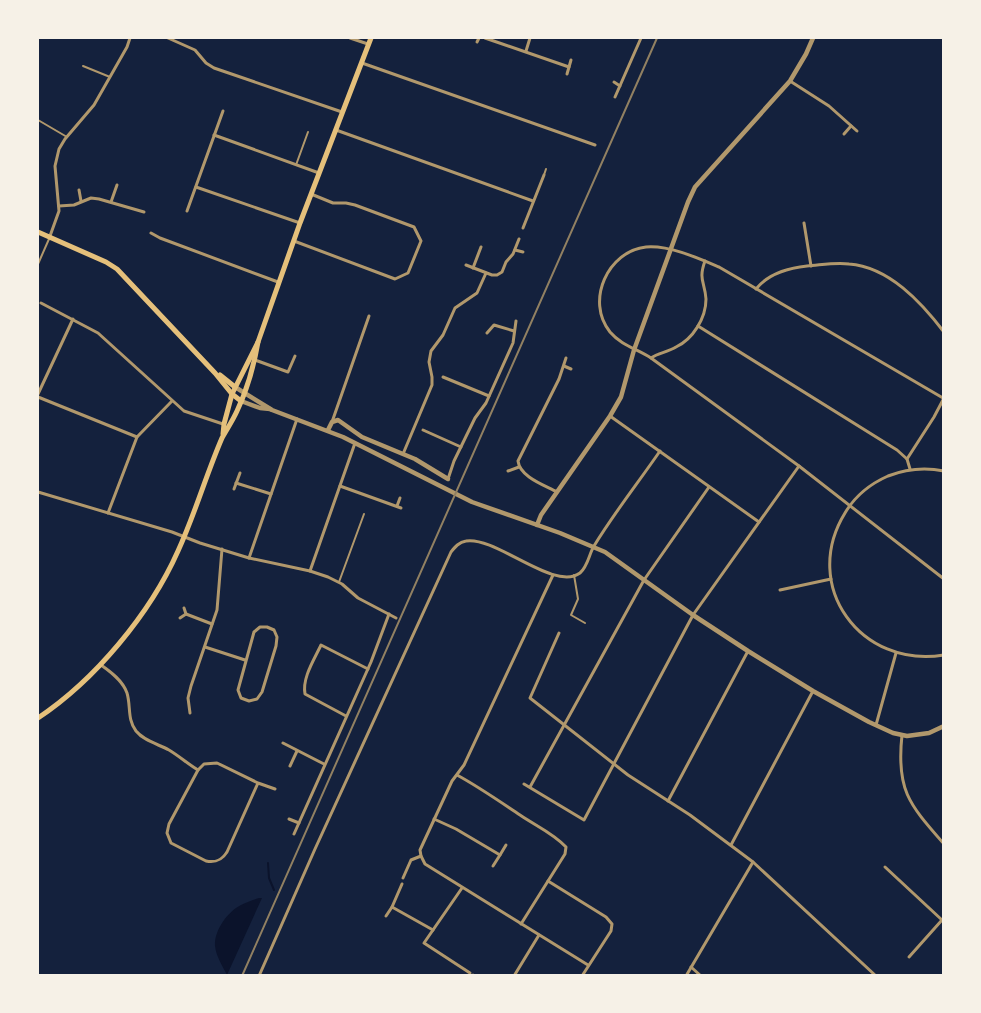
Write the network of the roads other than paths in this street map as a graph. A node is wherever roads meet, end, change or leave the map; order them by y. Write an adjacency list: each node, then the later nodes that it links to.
1 (130, 38): 18 (street)
2 (168, 38): 24 (street)
3 (350, 38): 11 (street)
4 (371, 38): 11 (main road)
5 (479, 38): 10 (street)
6 (485, 38): 12 (street)
7 (530, 38): 12 (street)
8 (641, 38): 21 (street)
9 (813, 38): 19 (street)
10 (477, 42)
11 (368, 44): 14 (main road)
12 (526, 52): 16 (street)
13 (571, 60): 16 (street)
14 (361, 63): 24 (main road); 33 (street)
15 (83, 66): 18 (lane)
16 (570, 66): 17 (street)
17 (568, 74)
18 (110, 77): 32 (street)
19 (790, 81): 26 (street); 58 (street)
20 (614, 82): 21 (street)
21 (620, 86): 22 (street)
22 (615, 97)
23 (223, 111): 31 (street)
24 (342, 112): 27 (main road)
25 (38, 120): 32 (lane)
26 (851, 126): 28 (street); 30 (street)
27 (335, 130): 36 (main road); 43 (street)
28 (857, 131)
29 (308, 132): 34 (lane)
30 (844, 134)
31 (214, 135): 34 (street); 39 (street)
32 (66, 137): 45 (street)
33 (594, 145)
34 (296, 165): 36 (street)
35 (546, 169): 37 (lane)
36 (319, 173): 41 (main road)
37 (544, 175): 43 (street)
38 (117, 185): 44 (street)
39 (196, 187): 46 (street); 48 (street)
40 (79, 190): 42 (street)
41 (311, 194): 48 (main road); 55 (street)
42 (81, 201): 44 (street); 45 (street)
43 (534, 201): 50 (street)
44 (111, 202): 47 (street)
45 (60, 206): 53 (street)
46 (187, 211)
47 (144, 212)
48 (300, 223): 55 (main road)
49 (804, 223): 63 (street)
50 (523, 228)
51 (38, 232): 53 (main road)
52 (151, 232): 66 (street)
53 (50, 236): 61 (lane); 84 (main road)
54 (519, 239): 57 (street)
55 (294, 241): 66 (main road)
56 (481, 247): 64 (street)
57 (515, 250): 59 (street); 65 (street)
58 (670, 250): 60 (street); 77 (street); 77 (street)
59 (523, 252)
60 (705, 261): 67 (street); 72 (street)
61 (38, 264)
62 (466, 265): 64 (street)
63 (811, 266): 67 (street); 74 (street)
64 (473, 268): 65 (street)
65 (486, 273): 106 (street)
66 (278, 282): 76 (main road)
67 (756, 290): 91 (street)
68 (41, 303): 70 (street)
69 (369, 316): 97 (street)
70 (73, 319): 89 (street); 92 (street)
71 (516, 321): 73 (street)
72 (698, 326): 80 (street); 107 (street)
73 (514, 331): 75 (street); 90 (street)
74 (944, 332)
75 (487, 333)
76 (258, 342): 81 (main road); 86 (main road)
77 (634, 350): 80 (street); 95 (street)
78 (295, 356): 81 (street)
79 (566, 358): 82 (street)
80 (651, 358): 108 (street)
81 (255, 360): 87 (main road)
82 (564, 366): 83 (street); 109 (street)
83 (571, 369)
84 (215, 373): 86 (main road); 88 (main road)
85 (443, 377): 90 (street)
86 (235, 387): 87 (street); 88 (main road)
87 (244, 393): 93 (main road); 94 (street)
88 (232, 394): 93 (main road); 98 (main road)
89 (38, 396): 101 (street)
90 (489, 396): 104 (street)
91 (944, 398): 107 (street)
92 (172, 401): 98 (street); 101 (street)
93 (241, 401): 94 (street); 102 (main road)
94 (272, 410): 96 (street)
95 (610, 416): 105 (street); 120 (street)
96 (298, 419): 99 (street); 121 (street)
97 (332, 422): 99 (street); 106 (street)
98 (224, 424): 102 (main road)
99 (328, 430): 103 (street)
100 (423, 430): 104 (street)
101 (137, 437): 126 (street)
102 (223, 437): 130 (main road)
103 (356, 443): 116 (street); 129 (street)
104 (461, 447): 114 (street)
105 (660, 452): 117 (street); 131 (street)
106 (403, 454): 114 (street)
107 (907, 459): 110 (street)
108 (799, 466): 124 (street); 128 (street)
109 (519, 467): 111 (street); 120 (street)
110 (910, 469): 112 (street); 124 (street)
111 (508, 471)
112 (944, 471)
113 (240, 473): 115 (street)
114 (448, 479)
115 (236, 483): 118 (street); 121 (street)
116 (340, 486): 123 (street); 134 (street)
117 (709, 487): 128 (street); 139 (street)
118 (234, 489)
119 (38, 492): 126 (street)
120 (557, 492): 129 (street)
121 (271, 494): 133 (street)
122 (400, 498): 123 (street)
123 (396, 506): 125 (street)
124 (849, 506): 137 (street); 138 (street)
125 (401, 508)
126 (108, 513): 130 (street)
127 (364, 514): 140 (lane)
128 (759, 522): 145 (street)
129 (537, 525): 131 (street)
130 (184, 537): 132 (street); 156 (main road)
131 (594, 547): 136 (street); 139 (street)
132 (222, 549): 133 (street); 149 (street)
133 (249, 558): 134 (street)
134 (310, 571): 140 (street)
135 (554, 575): 136 (street); 172 (street); 204 (street)
136 (574, 575): 148 (lane)
137 (831, 579): 141 (street); 153 (street)
138 (944, 579)
139 (644, 580): 145 (street); 162 (street)
140 (339, 582): 144 (street)
141 (780, 590)
142 (184, 608): 143 (street)
143 (186, 614): 146 (street); 149 (street)
144 (389, 614): 147 (street); 157 (street)
145 (693, 615): 152 (street); 169 (street)
146 (180, 618)
147 (396, 618)
148 (585, 623)
149 (212, 624): 151 (street)
150 (559, 633): 162 (street)
151 (205, 647): 155 (street); 159 (street)
152 (748, 652): 158 (street); 177 (street)
153 (896, 653): 154 (street); 163 (street)
154 (944, 655)
155 (245, 660): 155 (street)
156 (101, 665): 161 (main road); 171 (street)
157 (368, 669): 160 (street); 160 (street)
158 (813, 691): 163 (street); 184 (street)
159 (190, 713)
160 (346, 716): 168 (street)
161 (38, 718)
162 (564, 724): 169 (street); 175 (street)
163 (876, 726): 165 (street)
164 (944, 726): 165 (street)
165 (902, 735): 182 (street)
166 (283, 744): 167 (street)
167 (297, 751): 168 (street); 170 (street)
168 (324, 764): 180 (street)
169 (614, 764): 175 (street); 177 (street)
170 (290, 766)
171 (198, 770): 173 (street); 173 (street)
172 (457, 775): 179 (street); 191 (street)
173 (258, 783): 176 (street)
174 (524, 784): 175 (street)
175 (530, 787)
176 (275, 788)
177 (668, 801): 184 (street)
178 (290, 819): 180 (street)
179 (434, 819): 185 (street); 186 (street)
180 (299, 823): 181 (street)
181 (294, 834)
182 (944, 844)
183 (506, 845): 185 (street)
184 (731, 846): 187 (street)
185 (500, 855): 188 (street)
186 (421, 856): 190 (street); 193 (street)
187 (753, 862): 202 (street); 209 (street)
188 (493, 866)
189 (885, 867): 196 (street)
190 (403, 878)
191 (548, 881): 197 (street); 201 (street)
192 (402, 884): 194 (street)
193 (462, 888): 197 (street); 198 (street)
194 (392, 907): 195 (street); 198 (street)
195 (386, 916)
196 (943, 919): 200 (street)
197 (521, 924): 199 (street)
198 (433, 930): 203 (street)
199 (539, 935): 201 (street); 205 (street)
200 (909, 958)
201 (588, 965): 206 (street)
202 (691, 967): 207 (street); 208 (street)
203 (472, 975)
204 (259, 976)
205 (514, 976)
206 (582, 976)
207 (686, 976)
208 (701, 976)
209 (876, 976)

